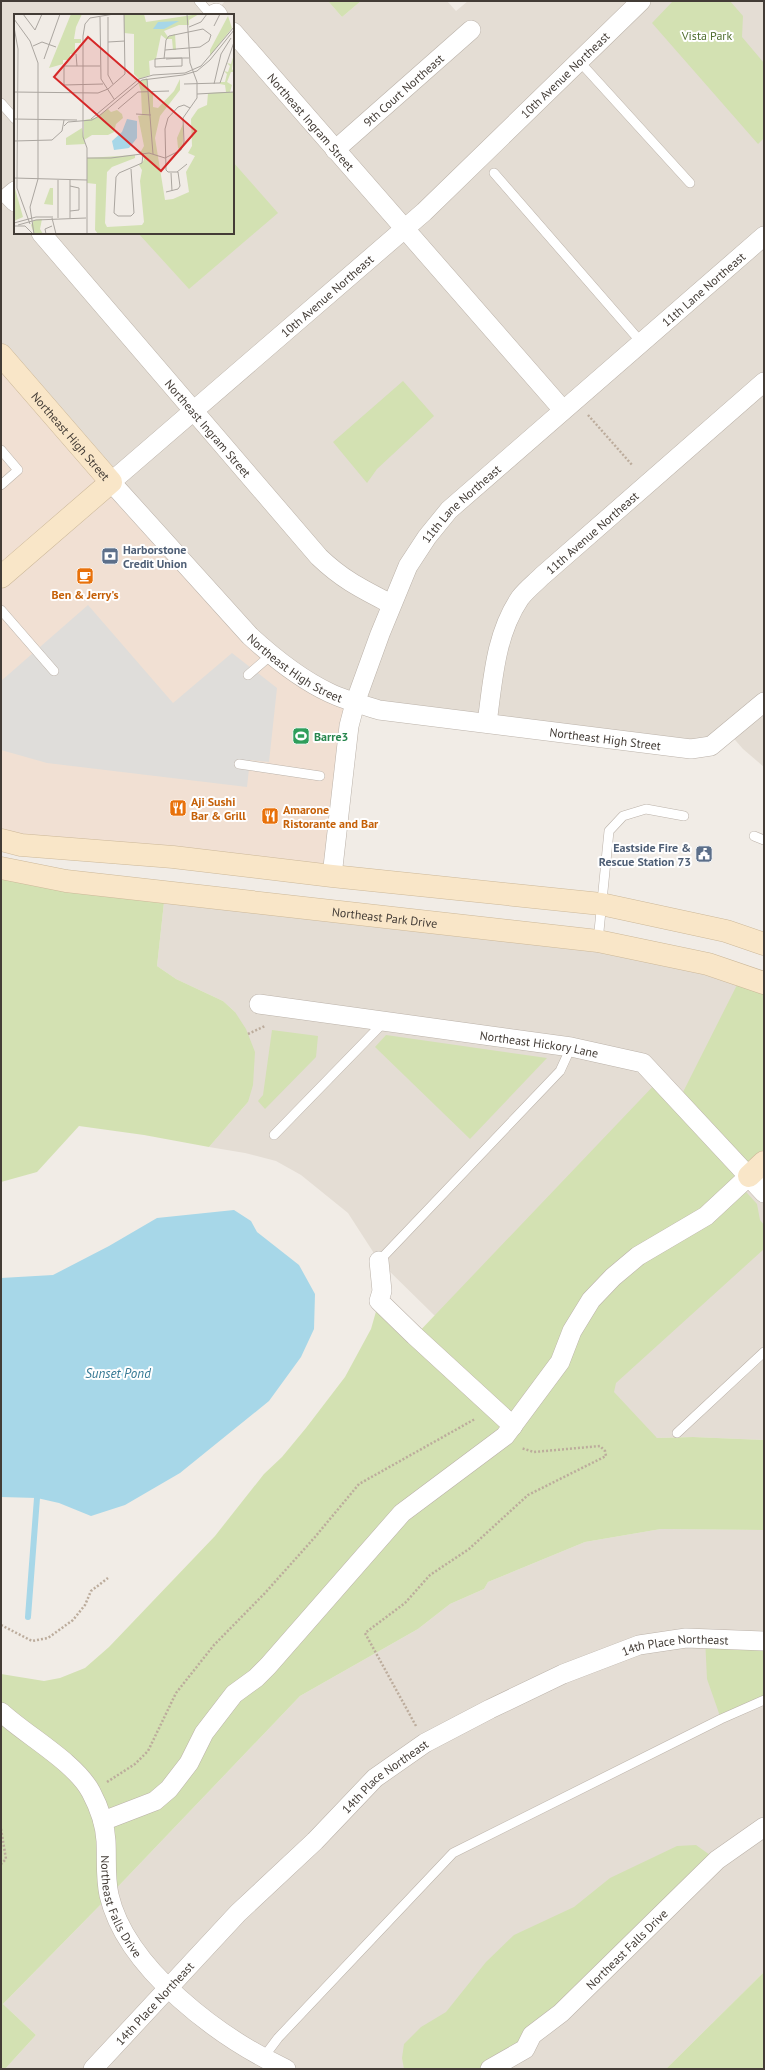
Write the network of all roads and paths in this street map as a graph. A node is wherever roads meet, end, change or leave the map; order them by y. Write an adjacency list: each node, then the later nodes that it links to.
1 (199, 1): 3 (lane)
2 (641, 1): 6 (street, 10th Avenue Northeast)
3 (211, 14)
4 (472, 30): 9 (street, 9th Court Northeast)
5 (234, 33): 9 (street, Northeast Ingram Street)
6 (579, 61): 11 (lane); 14 (street, 10th Avenue Northeast)
7 (1, 103): 8 (lane)
8 (14, 118)
9 (336, 150): 14 (street, Northeast Ingram Street)
10 (494, 173): 17 (lane)
11 (690, 183)
12 (14, 192): 13 (street)
13 (14, 201)
14 (405, 229): 20 (street, Northeast Ingram Street); 21 (street, 10th Avenue Northeast)
15 (42, 234): 21 (street, Northeast Ingram Street)
16 (764, 236): 17 (street, 11th Lane Northeast)
17 (641, 342): 20 (street, 11th Lane Northeast)
18 (1, 355): 24 (street, Northeast High Street)
19 (764, 382): 34 (street, 11th Avenue Northeast)
20 (569, 405): 23 (path); 27 (street, 11th Lane Northeast)
21 (194, 411): 24 (street, 10th Avenue Northeast); 27 (street, Northeast Ingram Street)
22 (1, 450): 25 (lane)
23 (633, 466)
24 (111, 482): 26 (street, 10th Avenue Northeast); 29 (street, Northeast High Street)
25 (1, 485)
26 (1, 577)
27 (391, 604): 33 (street, 11th Lane Northeast)
28 (1, 610): 30 (lane)
29 (271, 655): 31 (lane); 33 (street, Northeast High Street)
30 (54, 672)
31 (248, 675)
32 (764, 702): 34 (street, Northeast High Street)
33 (355, 703): 34 (street, Northeast High Street); 42 (street, 11th Lane Northeast)
34 (487, 723)
35 (239, 764): 36 (lane)
36 (320, 776)
37 (684, 816): 43 (lane)
38 (754, 836): 40 (lane)
39 (1, 840): 42 (street)
40 (764, 840)
41 (1, 868): 44 (street, Northeast Park Drive)
42 (332, 876): 43 (street)
43 (601, 904): 44 (lane); 45 (street)
44 (598, 941): 46 (street, Northeast Park Drive)
45 (764, 944)
46 (764, 983)
47 (259, 1004): 48 (street, Northeast Hickory Lane)
48 (385, 1021): 51 (street, Northeast Hickory Lane); 52 (lane)
49 (265, 1026): 50 (path)
50 (248, 1034)
51 (571, 1047): 53 (street, Northeast Hickory Lane); 55 (lane)
52 (274, 1135)
53 (756, 1169): 54 (street, Northeast Hickory Lane); 57 (street)
54 (764, 1193)
55 (379, 1261): 57 (street)
56 (764, 1352): 58 (lane)
57 (509, 1431): 64 (path); 65 (path); 66 (street)
58 (677, 1433)
59 (108, 1578): 60 (path)
60 (1, 1625)
61 (764, 1641): 70 (street, 14th Place Northeast)
62 (764, 1700): 71 (lane)
63 (2, 1716): 65 (street, Northeast Falls Drive)
64 (418, 1728)
65 (91, 1791): 66 (street, Northeast Falls Drive)
66 (103, 1821): 70 (street, Northeast Falls Drive)
67 (764, 1828): 74 (street, Northeast Falls Drive)
68 (1, 1829): 69 (path)
69 (1, 1864)
70 (169, 1989): 71 (street, Northeast Falls Drive); 72 (street, 14th Place Northeast)
71 (263, 2058): 73 (street, Northeast Falls Drive)
72 (93, 2069)
73 (286, 2069)
74 (490, 2069)

